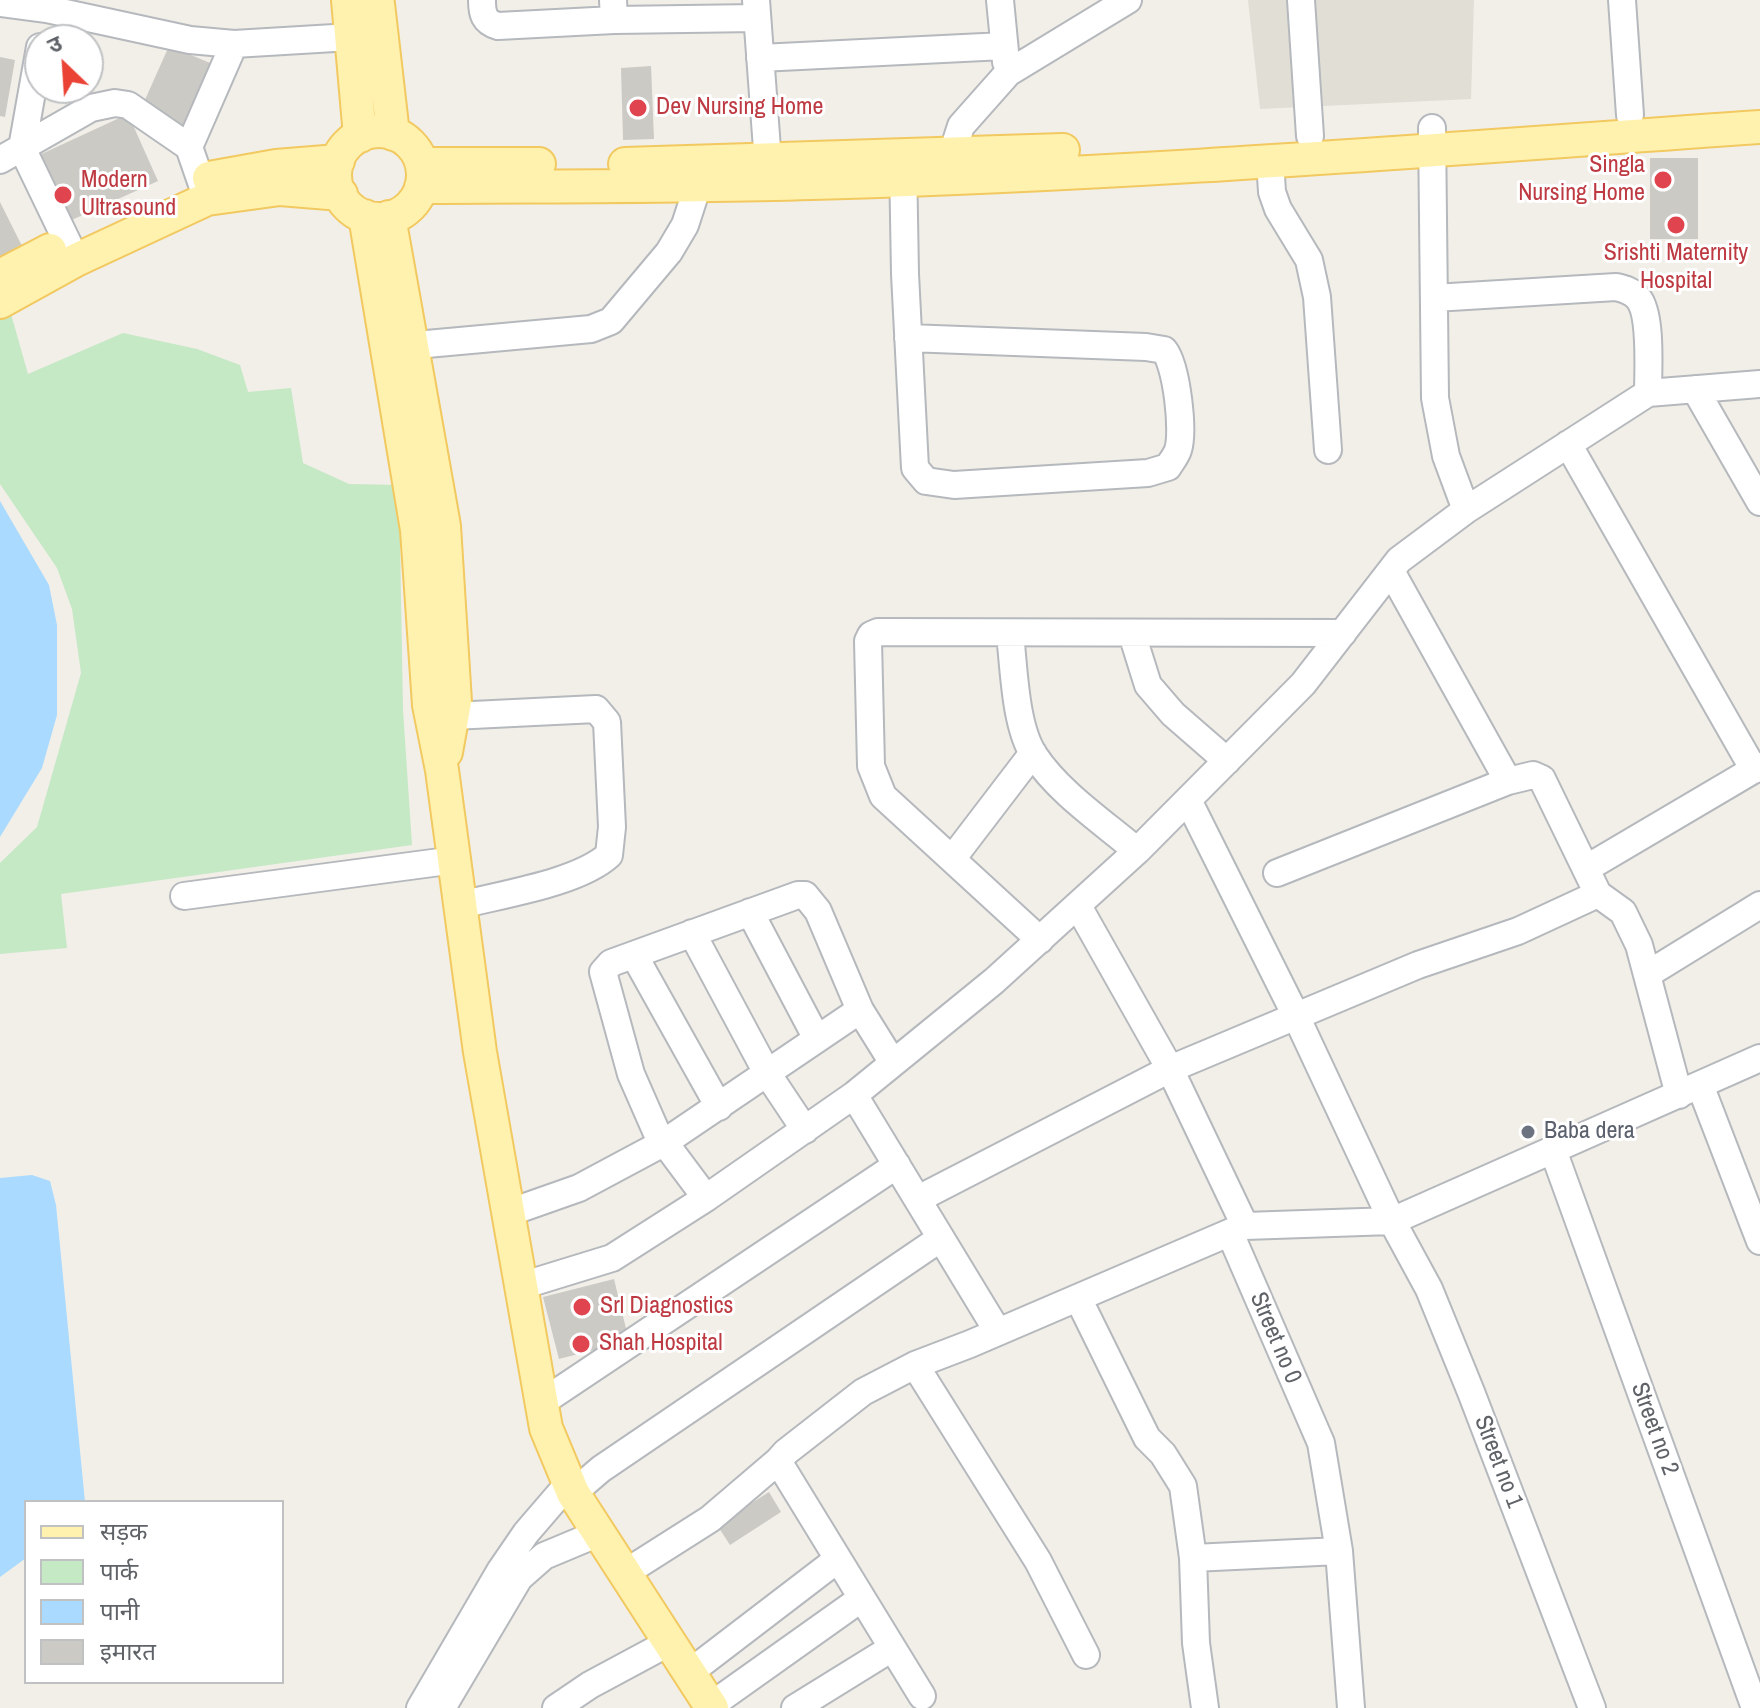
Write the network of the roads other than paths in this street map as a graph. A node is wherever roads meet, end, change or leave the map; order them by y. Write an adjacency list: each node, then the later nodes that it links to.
1 (482, 0): 10 (street)
2 (1000, 0): 14 (street)
3 (1128, 0): 16 (street)
4 (1301, 0): 23 (street)
5 (1622, 0): 19 (street)
6 (365, 1): 12 (main road); 21 (main road)
7 (0, 3): 8 (street)
8 (48, 4): 11 (street); 13 (street)
9 (757, 9): 10 (street); 15 (street)
10 (614, 10)
11 (44, 24)
12 (351, 37): 13 (street); 22 (main road)
13 (234, 44): 25 (street)
14 (1004, 46): 15 (street); 16 (street)
15 (760, 58): 31 (street)
16 (1008, 73): 27 (street)
17 (25, 104): 26 (street)
18 (1760, 106): 19 (main road)
19 (1630, 115): 24 (main road)
20 (1760, 127): 24 (main road)
21 (393, 134): 22 (main road); 32 (main road)
22 (360, 136): 29 (main road)
23 (1310, 136): 24 (main road); 27 (main road)
24 (1432, 139): 28 (main road); 39 (street)
25 (189, 147): 26 (street); 34 (street)
26 (11, 154): 37 (street)
27 (952, 154): 30 (main road)
28 (1270, 160): 30 (main road); 47 (street)
29 (338, 161): 34 (main road); 35 (main road)
30 (902, 167): 31 (main road); 41 (street)
31 (768, 172): 32 (main road); 33 (main road)
32 (422, 176): 33 (main road); 36 (main road)
33 (698, 185): 42 (street)
34 (203, 189): 35 (main road); 37 (main road)
35 (341, 194): 36 (main road)
36 (377, 216): 42 (main road)
37 (71, 250): 38 (main road); 40 (main road)
38 (0, 276)
39 (1434, 298): 45 (street); 50 (street)
40 (0, 302)
41 (908, 338): 41 (street)
42 (399, 346): 48 (main road)
43 (1760, 384): 44 (street)
44 (1695, 389): 45 (street); 49 (street)
45 (1648, 393): 46 (street)
46 (1568, 444): 50 (street); 58 (street)
47 (1328, 450)
48 (420, 471): 55 (main road); 59 (main road)
49 (1760, 502)
50 (1466, 510): 51 (street)
51 (1391, 571): 52 (street); 60 (street)
52 (1343, 633): 54 (street); 57 (street)
53 (1010, 634): 54 (street); 56 (street); 63 (street)
54 (1132, 634): 57 (street)
55 (452, 716): 59 (main road); 69 (street)
56 (1033, 753): 62 (street); 63 (street)
57 (1227, 761): 61 (street)
58 (1757, 768): 65 (street)
59 (442, 770): 64 (main road)
60 (1508, 781): 65 (street); 66 (street)
61 (1188, 800): 62 (street); 78 (street, Street no 1)
62 (1137, 851): 71 (street)
63 (952, 859): 74 (street)
64 (455, 860): 68 (street); 69 (main road)
65 (1587, 868): 67 (street)
66 (1277, 873)
67 (1598, 894): 76 (street); 78 (street)
68 (184, 896)
69 (461, 905): 93 (main road)
70 (1760, 905): 76 (street)
71 (1078, 906): 74 (street); 82 (street, Street no 0)
72 (750, 912): 73 (street); 77 (street); 79 (street)
73 (692, 933): 75 (street); 83 (street)
74 (1040, 940): 81 (street)
75 (634, 955): 86 (street); 88 (street)
76 (1648, 974): 84 (street)
77 (860, 1010): 79 (street); 81 (street)
78 (1296, 1016): 82 (street); 94 (street, Street no 1)
79 (817, 1039): 83 (street)
80 (1760, 1058): 84 (street)
81 (893, 1063): 85 (street)
82 (1170, 1069): 92 (street); 95 (street, Street no 0)
83 (767, 1073): 86 (street); 87 (street)
84 (1689, 1090): 89 (street); 97 (street)
85 (854, 1095): 87 (street); 90 (street)
86 (719, 1107): 88 (street)
87 (805, 1130): 91 (street)
88 (665, 1142): 91 (street); 93 (street)
89 (1553, 1150): 94 (street); 124 (street, Street no 2)
90 (897, 1165): 92 (street); 102 (street)
91 (706, 1198): 98 (street)
92 (918, 1199): 96 (street)
93 (508, 1213): 98 (main road)
94 (1392, 1221): 95 (street); 123 (street, Street no 1)
95 (1237, 1230): 99 (street); 106 (street, Street no 0)
96 (941, 1238): 100 (street); 104 (street)
97 (1760, 1241)
98 (521, 1286): 102 (main road)
99 (1078, 1298): 100 (street); 107 (street)
100 (998, 1332): 101 (street)
101 (915, 1365): 103 (street); 113 (street)
102 (541, 1403): 104 (main road)
103 (778, 1461): 108 (street); 109 (street)
104 (571, 1488): 105 (main road); 117 (street)
105 (599, 1533): 109 (main road); 118 (street)
106 (1339, 1551): 107 (street); 122 (street, Street no 0)
107 (1193, 1558): 121 (street)
108 (838, 1559): 110 (street); 114 (street)
109 (625, 1573): 111 (main road)
110 (862, 1598): 112 (street); 116 (street)
111 (670, 1642): 114 (main road); 119 (street)
112 (892, 1648): 115 (street); 120 (street)
113 (1086, 1655)
114 (689, 1673): 116 (main road)
115 (922, 1696)
116 (711, 1707)
117 (420, 1708)
118 (442, 1708)
119 (556, 1708)
120 (795, 1708)
121 (1205, 1708)
122 (1351, 1708)
123 (1592, 1708)
124 (1755, 1708)

